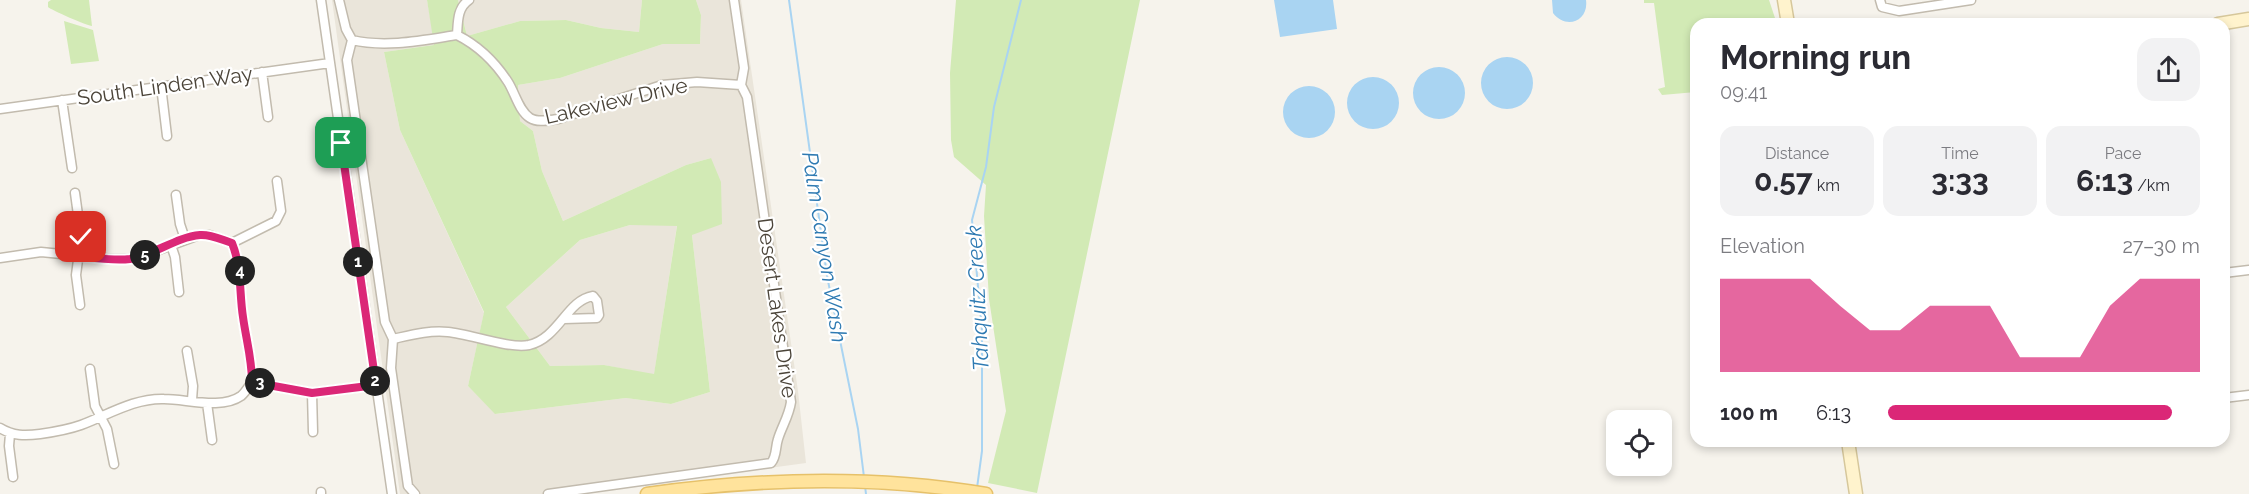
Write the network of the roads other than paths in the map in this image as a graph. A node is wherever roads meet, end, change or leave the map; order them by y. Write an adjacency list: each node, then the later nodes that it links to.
1 (321, 0): 13 (street)
2 (339, 0): 12 (street)
3 (469, 0): 11 (street)
4 (734, 0): 15 (street, Desert Lakes Drive)
5 (1784, 0): 8 (street)
6 (1971, 0): 7 (street)
7 (1881, 4)
8 (1787, 18)
9 (2249, 19): 10 (street)
10 (2230, 22)
11 (457, 35): 12 (street); 15 (street, Lakeview Drive)
12 (352, 40): 35 (street)
13 (330, 63): 14 (street, South Linden Way); 39 (street)
14 (262, 72): 16 (street, South Linden Way); 19 (street)
15 (741, 85): 55 (street, Desert Lakes Drive)
16 (161, 86): 17 (street, South Linden Way); 20 (street)
17 (62, 100): 18 (street, South Linden Way); 21 (street)
18 (0, 109)
19 (268, 117)
20 (168, 136)
21 (72, 168)
22 (277, 181): 26 (street)
23 (75, 194): 28 (street)
24 (176, 195): 25 (street)
25 (185, 239): 26 (street); 27 (street)
26 (232, 243): 38 (street)
27 (171, 245): 28 (street); 32 (street)
28 (79, 256): 29 (street); 33 (street)
29 (0, 258)
30 (2249, 270): 31 (street)
31 (2230, 272)
32 (179, 292)
33 (80, 306)
34 (564, 319): 35 (street)
35 (393, 339): 54 (street)
36 (187, 351): 43 (street)
37 (90, 369): 45 (street)
38 (252, 382): 40 (street); 44 (street)
39 (376, 385): 40 (street); 53 (street)
40 (312, 393): 47 (street)
41 (2249, 394): 42 (street)
42 (2230, 397)
43 (192, 400): 44 (street); 45 (street)
44 (207, 403): 49 (street)
45 (101, 417): 48 (street); 51 (street)
46 (0, 428): 48 (street)
47 (313, 432)
48 (10, 434): 52 (street)
49 (212, 440)
50 (1849, 447): 58 (street)
51 (114, 464)
52 (13, 477)
53 (392, 494)
54 (415, 494)
55 (548, 494)
56 (648, 494): 57 (main road)
57 (986, 494)
58 (1856, 494)

